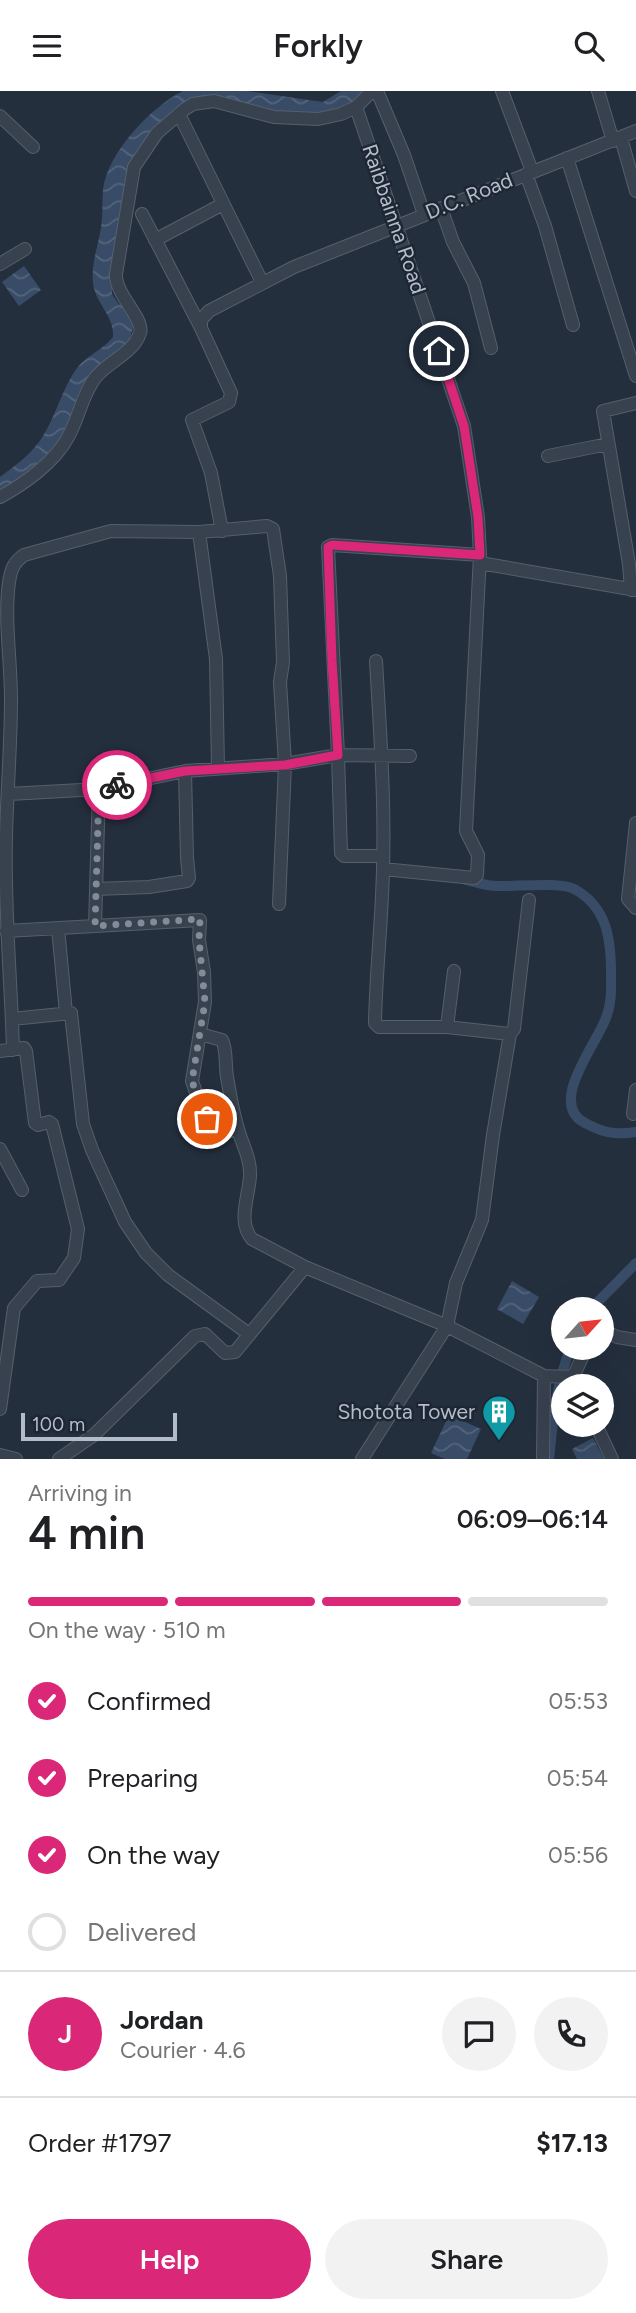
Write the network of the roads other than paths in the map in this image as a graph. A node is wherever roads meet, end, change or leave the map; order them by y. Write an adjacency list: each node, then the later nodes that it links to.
1 (375, 91): 4 (street); 16 (street)
2 (502, 91): 11 (street)
3 (598, 91): 8 (street)
4 (356, 107): 5 (street); 17 (street, Raibbainna Road)
5 (179, 114): 13 (street); 29 (street)
6 (0, 116): 9 (street)
7 (636, 131): 8 (street, D.C. Road)
8 (617, 140): 10 (street, D.C. Road); 12 (street)
9 (33, 148)
10 (567, 158): 11 (street, D.C. Road); 25 (street)
11 (529, 173): 14 (street, D.C. Road); 22 (street)
12 (636, 191)
13 (223, 204): 18 (street); 21 (street)
14 (441, 208): 16 (street, D.C. Road); 24 (street)
15 (142, 214): 18 (street)
16 (424, 214): 17 (street, D.C. Road)
17 (397, 225): 21 (street, D.C. Road); 32 (street, Raibbainna Road)
18 (155, 240): 23 (street)
19 (25, 249): 20 (street)
20 (0, 264)
21 (262, 282): 23 (street, D.C. Road)
22 (573, 325)
23 (201, 328): 30 (street)
24 (491, 348)
25 (636, 376)
26 (636, 403): 27 (street)
27 (608, 444): 28 (street); 33 (street)
28 (548, 456)
29 (0, 497)
30 (222, 531): 31 (street); 39 (street)
31 (199, 532): 35 (street); 40 (street)
32 (480, 559): 33 (street); 36 (street); 46 (street, Raibbainna Road)
33 (634, 590)
34 (376, 661): 37 (street)
35 (5, 699): 43 (street)
36 (338, 755): 37 (street); 39 (street); 46 (street)
37 (382, 755): 38 (street); 46 (street)
38 (410, 756)
39 (285, 765): 40 (street); 49 (street)
40 (218, 769): 41 (street)
41 (185, 771): 42 (street); 47 (street)
42 (99, 789): 43 (street); 47 (street)
43 (9, 794): 45 (street)
44 (636, 823): 50 (street)
45 (3, 836): 53 (street)
46 (383, 863): 57 (street)
47 (96, 890): 51 (street)
48 (530, 899): 59 (street)
49 (279, 904)
50 (636, 908)
51 (95, 926): 52 (street); 58 (street)
52 (58, 928): 53 (street); 55 (street)
53 (6, 931): 56 (street)
54 (454, 971): 57 (street)
55 (66, 1013): 56 (street); 68 (street)
56 (12, 1019): 60 (street)
57 (447, 1027): 59 (street)
58 (200, 1034): 63 (street); 63 (street)
59 (510, 1034): 67 (street)
60 (6, 1051): 73 (street)
61 (636, 1090): 62 (street)
62 (633, 1114)
63 (237, 1127): 66 (street)
64 (0, 1149): 65 (street)
65 (22, 1190)
66 (304, 1267): 67 (street); 68 (street)
67 (447, 1326): 71 (street); 78 (street)
68 (249, 1333): 77 (street)
69 (614, 1334): 70 (street)
70 (636, 1340)
71 (544, 1376): 72 (street); 79 (street)
72 (551, 1377)
73 (0, 1409)
74 (602, 1437): 80 (street)
75 (0, 1455): 76 (street)
76 (16, 1459)
77 (59, 1459)
78 (362, 1459)
79 (543, 1459)
80 (612, 1459)

